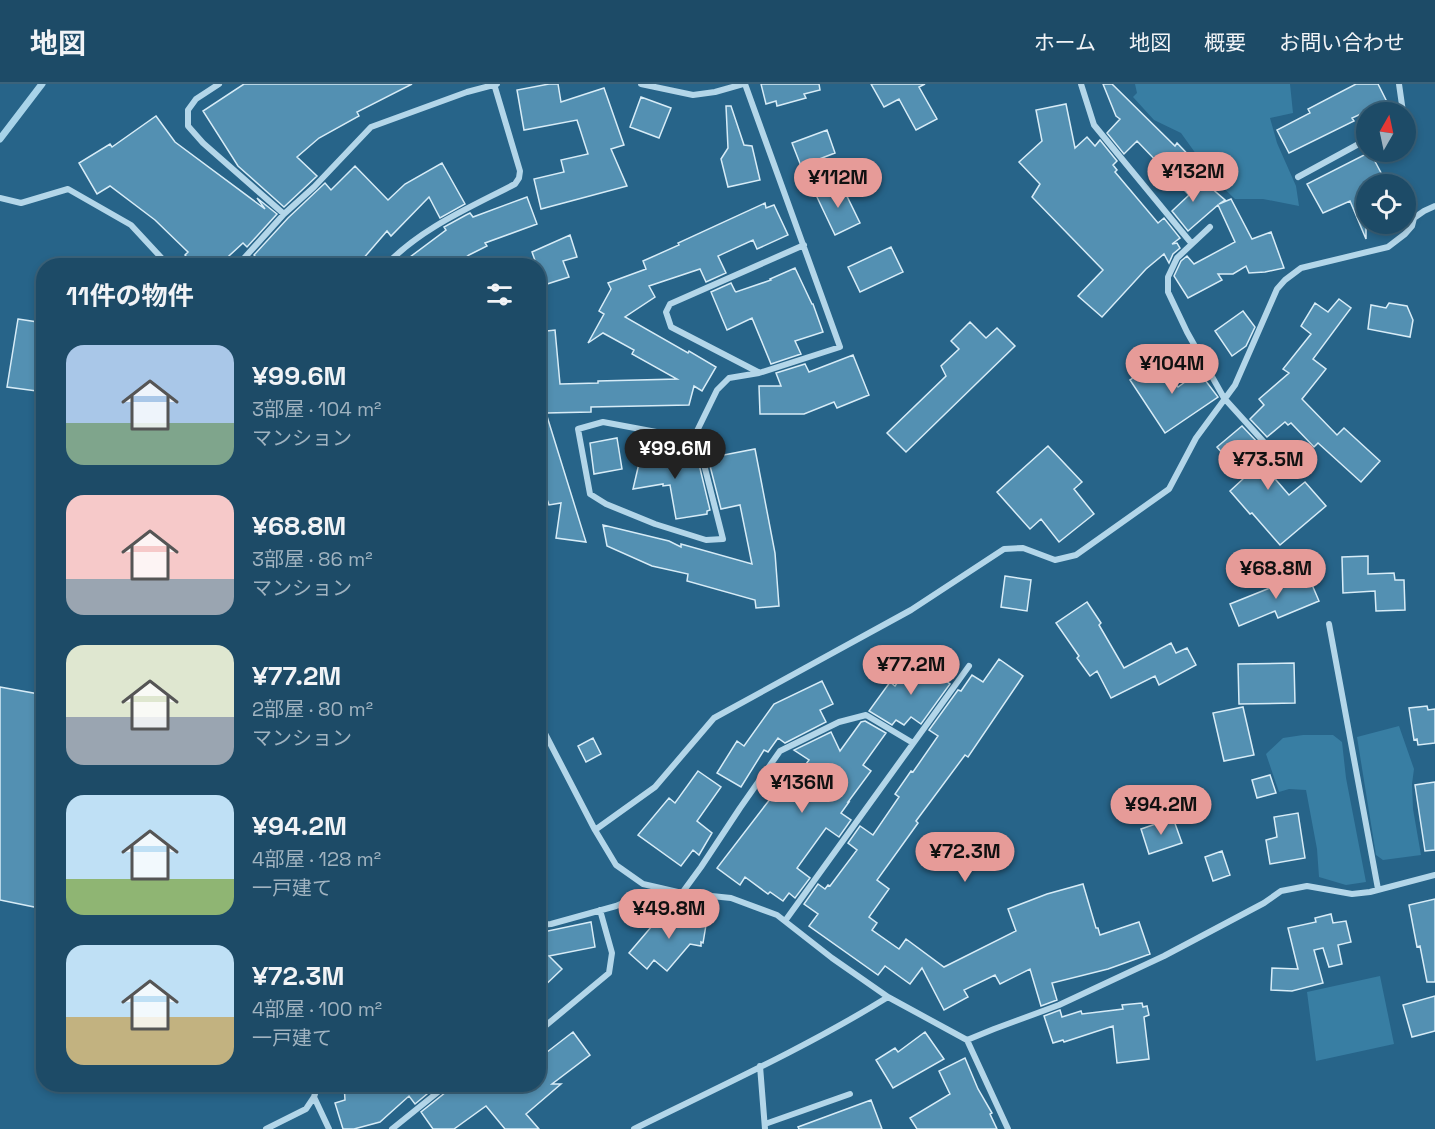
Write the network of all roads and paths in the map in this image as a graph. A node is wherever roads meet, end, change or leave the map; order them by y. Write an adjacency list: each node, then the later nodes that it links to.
1 (219, 84): 14 (street)
2 (496, 84): 14 (street); 20 (street)
3 (641, 84): 8 (street)
4 (713, 84): 8 (street)
5 (744, 84): 8 (street); 17 (street)
6 (1081, 84): 16 (street)
7 (1399, 84): 9 (street)
8 (715, 92)
9 (1402, 102)
10 (1356, 145): 11 (street)
11 (1298, 177)
12 (0, 198): 18 (street)
13 (1435, 206): 22 (street)
14 (284, 214): 19 (street)
15 (1210, 227): 16 (street)
16 (1192, 244): 22 (street)
17 (804, 245): 21 (street); 21 (street)
18 (162, 258)
19 (244, 258)
20 (392, 258)
21 (759, 373): 23 (street)
22 (1224, 399): 24 (street); 29 (street)
23 (696, 433): 23 (street)
24 (1290, 471)
25 (1329, 624): 32 (street)
26 (969, 666): 28 (street)
27 (546, 735): 29 (street)
28 (913, 743): 33 (street); 35 (street)
29 (595, 830): 31 (street)
30 (1435, 875): 32 (street)
31 (658, 888): 33 (street); 34 (street)
32 (1378, 889): 39 (street)
33 (682, 893): 35 (street)
34 (600, 910): 36 (street); 38 (street)
35 (785, 921): 37 (street)
36 (546, 924)
37 (888, 997): 39 (street); 40 (street)
38 (546, 1025)
39 (967, 1041): 50 (street)
40 (760, 1066): 45 (street); 49 (street)
41 (316, 1092): 44 (street)
42 (438, 1092): 48 (street)
43 (849, 1094): 45 (street)
44 (314, 1097): 46 (street); 47 (street)
45 (765, 1126)
46 (266, 1129)
47 (329, 1129)
48 (392, 1129)
49 (634, 1129)
50 (1008, 1129)

